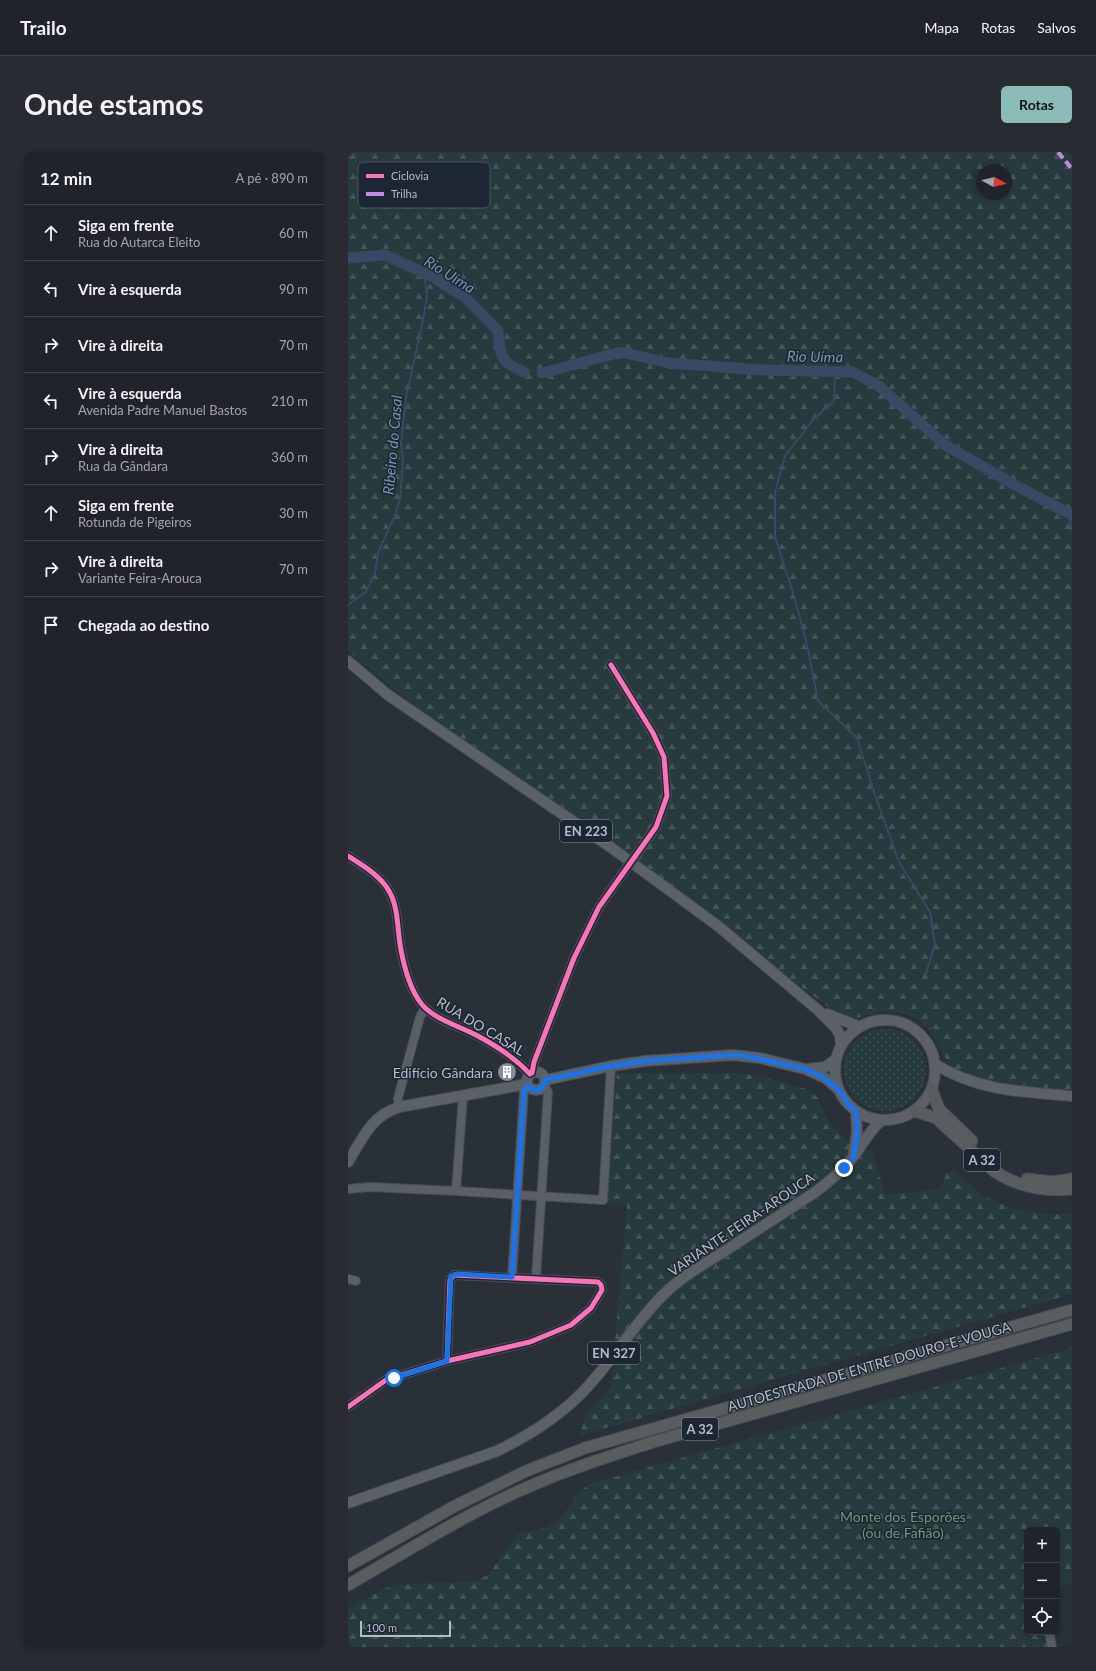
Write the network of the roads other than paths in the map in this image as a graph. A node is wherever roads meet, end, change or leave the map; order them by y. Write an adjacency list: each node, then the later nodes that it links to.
1 (348, 661): 5 (main road, EN 223)
2 (611, 665): 13 (street, bridge)
3 (348, 856): 4 (street, RUA DO CASAL)
4 (425, 1008): 13 (street, RUA DO CASAL); 19 (street)
5 (818, 1010): 6 (main road, EN 223); 7 (main road, EN 223)
6 (860, 1027): 7 (main road); 9 (main road)
7 (841, 1046): 8 (main road)
8 (836, 1059): 11 (main road); 16 (main road)
9 (935, 1064): 12 (main road); 15 (main road)
10 (611, 1066): 11 (main road); 14 (main road); 30 (street)
11 (805, 1069): 16 (main road)
12 (958, 1077): 15 (main road); 18 (main road)
13 (529, 1079): 14 (main road); 14 (main road); 17 (main road); 29 (street)
14 (544, 1082): 30 (street)
15 (933, 1086): 21 (main road); 25 (highway, A 32)
16 (839, 1090): 20 (main road)
17 (463, 1096): 19 (main road); 28 (street)
18 (1072, 1096)
19 (399, 1107): 24 (main road)
20 (856, 1111): 22 (main road); 23 (main road)
21 (915, 1111): 22 (main road); 27 (highway, A 32)
22 (881, 1121): 23 (main road, VARIANTE FEIRA-AROUCA / EN 327)
23 (854, 1156): 37 (main road, VARIANTE FEIRA-AROUCA / EN 327)
24 (348, 1162)
25 (1072, 1179)
26 (348, 1189): 28 (street)
27 (1072, 1189)
28 (456, 1190): 29 (street)
29 (518, 1194): 30 (street); 31 (street)
30 (542, 1196): 32 (street)
31 (512, 1277): 32 (street); 35 (street)
32 (536, 1278): 35 (street)
33 (1072, 1310): 38 (highway, AUTOESTRADA DE ENTRE DOURO-E-VOUGA / A 32)
34 (1072, 1324): 39 (highway, AUTOESTRADA DE ENTRE DOURO-E-VOUGA / A 32)
35 (447, 1361): 36 (street)
36 (348, 1407)
37 (348, 1503)
38 (348, 1566)
39 (348, 1585)
40 (1050, 1635): 41 (street)
41 (1052, 1647)

